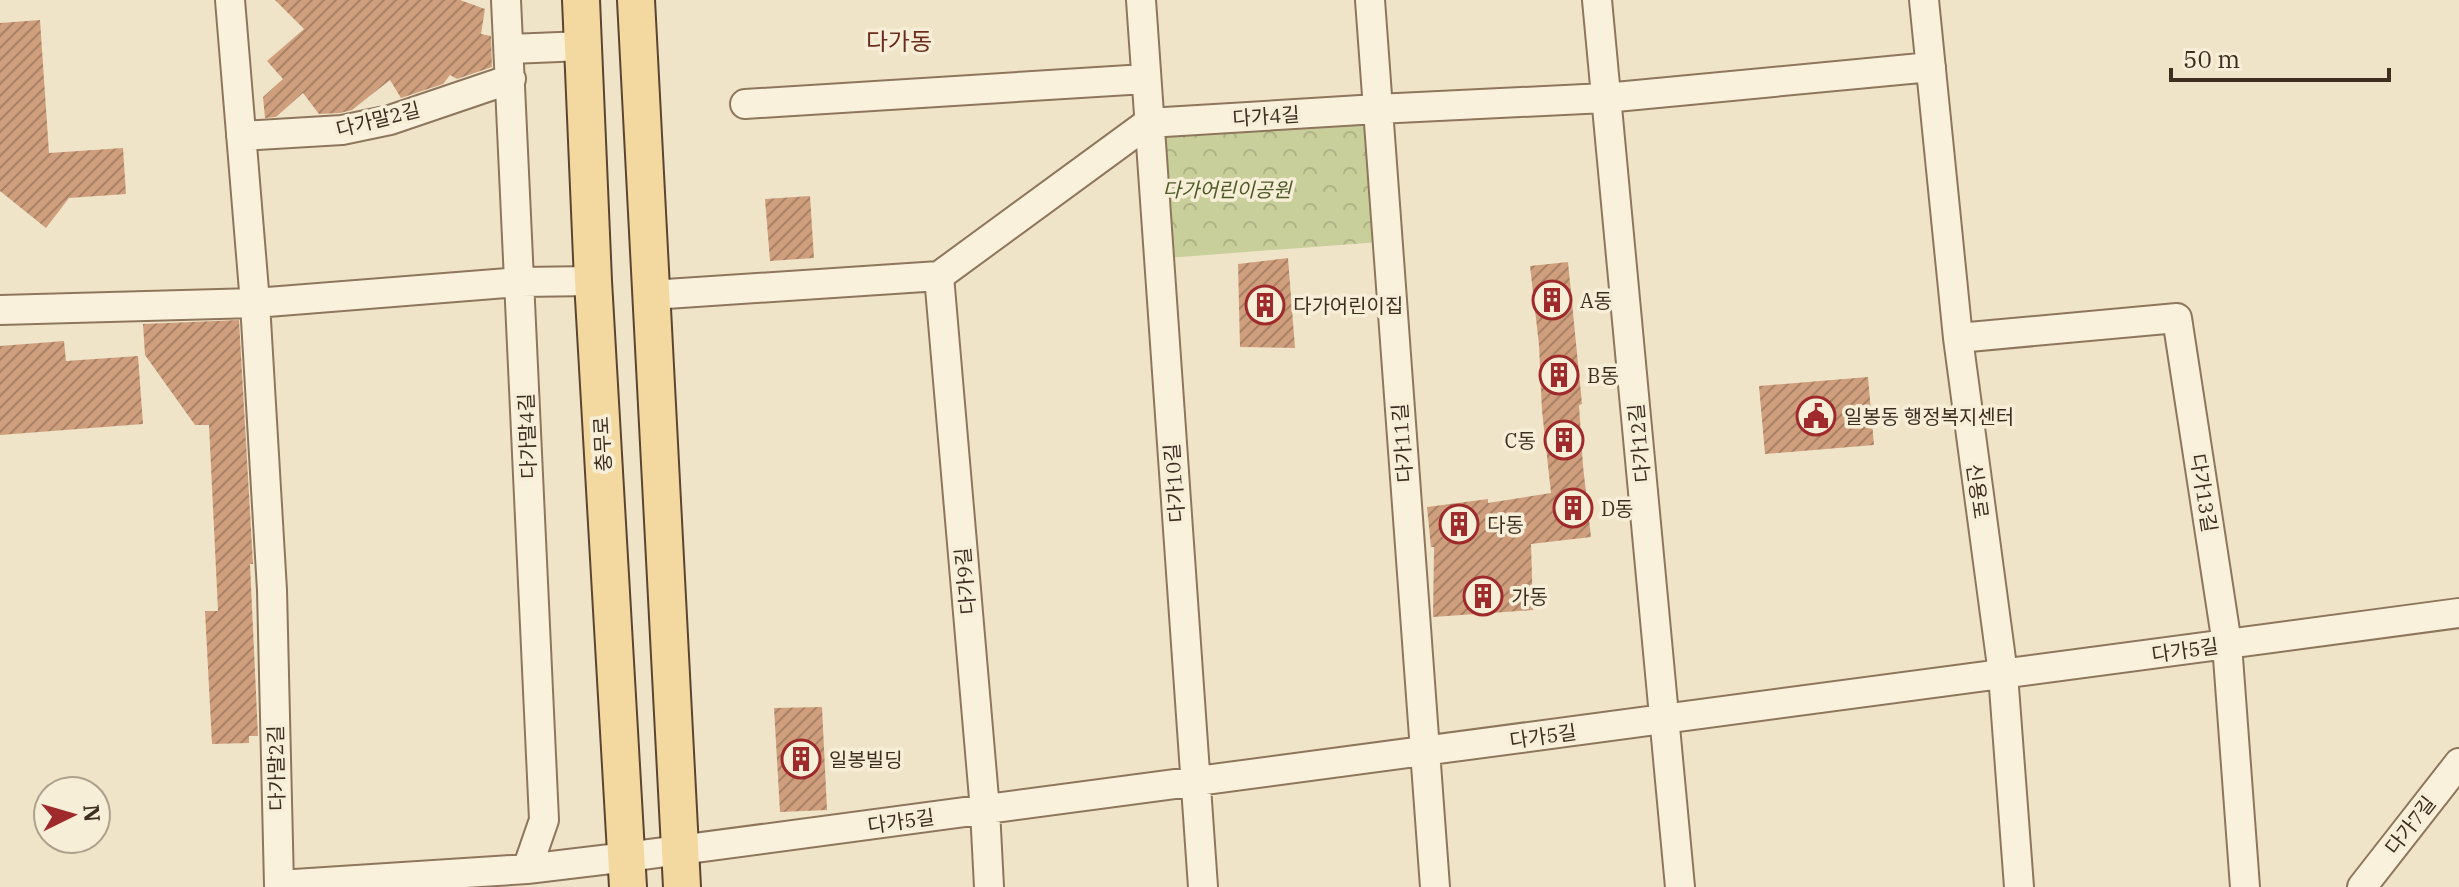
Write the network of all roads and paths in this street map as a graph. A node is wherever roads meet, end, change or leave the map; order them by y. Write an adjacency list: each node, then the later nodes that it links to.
1 (230, 0): 18 (street, 다가말2길)
2 (506, 0): 10 (street, 다가말4길)
3 (581, 0): 9 (main road, 충무로)
4 (636, 0): 22 (main road)
5 (1141, 0): 13 (street, 다가10길)
6 (1370, 0): 16 (street, 다가11길)
7 (1597, 0): 14 (street, 다가12길)
8 (1924, 0): 11 (street, 신용로)
9 (584, 46): 10 (street); 20 (main road, 충무로)
10 (510, 49): 12 (street, 다가말4길)
11 (1931, 67): 14 (street, 다가4길); 25 (street, 신용로)
12 (511, 79): 18 (street, 다가말2길); 21 (street, 다가말4길)
13 (1145, 79): 15 (street); 17 (street, 다가10길)
14 (1605, 98): 16 (street, 다가4길); 29 (street, 다가12길)
15 (745, 104)
16 (1377, 109): 17 (street, 다가4길); 30 (street, 다가11길)
17 (1148, 123): 19 (street); 32 (street, 다가10길)
18 (241, 136): 23 (street, 다가말2길)
19 (939, 276): 22 (street); 33 (street, 다가9길)
20 (593, 281): 21 (street); 36 (main road, 충무로)
21 (520, 282): 23 (street); 35 (street, 다가말4길)
22 (651, 295): 34 (main road)
23 (255, 303): 24 (street); 35 (street, 다가말2길)
24 (0, 310)
25 (1958, 338): 27 (street, 다가13길); 28 (street, 신용로)
26 (2459, 613): 27 (street, 다가5길)
27 (2227, 644): 28 (street, 다가5길); 44 (street, 다가13길)
28 (2003, 674): 29 (street, 다가5길); 43 (street, 신용로)
29 (1665, 719): 30 (street, 다가5길); 42 (street, 다가12길)
30 (1426, 751): 32 (street, 다가5길); 41 (street, 다가11길)
31 (2459, 763): 45 (street, 다가7길)
32 (1196, 782): 33 (street, 다가5길); 40 (street, 다가10길)
33 (985, 810): 34 (street, 다가5길); 39 (street, 다가9길)
34 (679, 851): 36 (street, 다가5길); 37 (main road); 38 (street)
35 (527, 869): 36 (street, 다가말2길)
36 (624, 877)
37 (682, 887)
38 (691, 887)
39 (989, 887)
40 (1203, 887)
41 (1435, 887)
42 (1680, 887)
43 (2019, 887)
44 (2245, 887)
45 (2362, 887)

